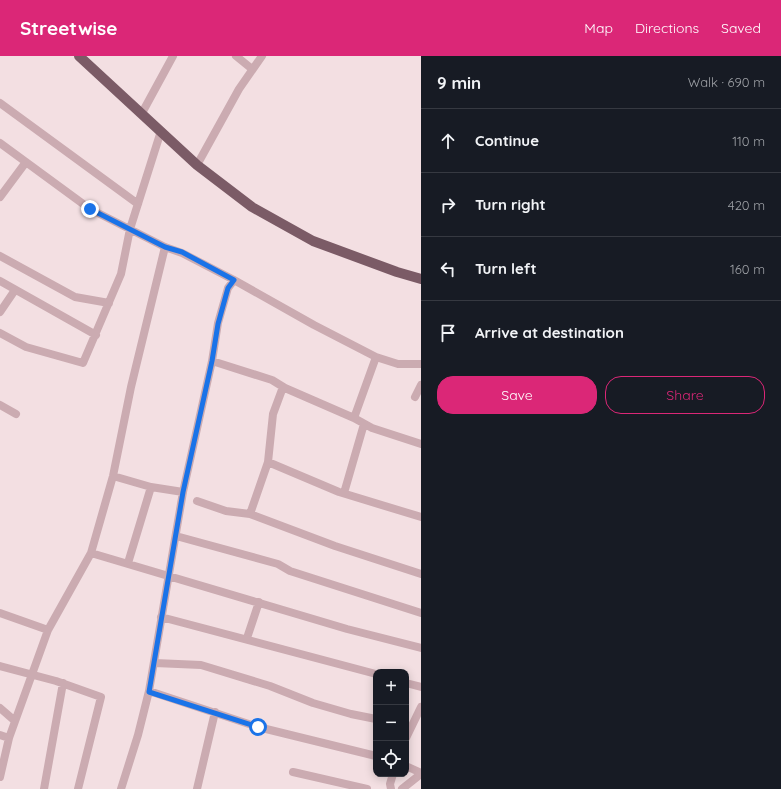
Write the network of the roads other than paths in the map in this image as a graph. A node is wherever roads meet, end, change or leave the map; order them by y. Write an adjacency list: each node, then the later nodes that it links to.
1 (79, 56): 7 (main road)
2 (173, 56): 7 (street)
3 (236, 56): 5 (street)
4 (262, 56): 5 (street)
5 (252, 69): 11 (street)
6 (0, 103): 13 (street)
7 (142, 113): 8 (main road)
8 (161, 131): 11 (main road); 13 (street)
9 (0, 143): 10 (street)
10 (26, 162): 12 (street); 14 (street)
11 (197, 165): 17 (main road)
12 (0, 197)
13 (138, 204): 14 (street)
14 (130, 229): 15 (street); 21 (street)
15 (165, 247): 18 (street); 37 (street)
16 (0, 256): 21 (street)
17 (419, 276)
18 (234, 280): 25 (street); 26 (street)
19 (0, 281): 20 (street)
20 (15, 290): 22 (street); 24 (street)
21 (109, 303): 24 (street)
22 (0, 312)
23 (0, 333): 24 (street)
24 (96, 335)
25 (376, 357): 27 (street); 33 (street)
26 (212, 361): 29 (street); 39 (street)
27 (421, 364)
28 (421, 385): 30 (street)
29 (283, 387): 33 (street); 36 (street)
30 (415, 397)
31 (0, 405): 32 (street)
32 (16, 414)
33 (354, 418): 34 (street)
34 (364, 424): 35 (street); 40 (street)
35 (421, 444)
36 (268, 462): 40 (street); 42 (street)
37 (113, 476): 38 (street); 45 (street)
38 (152, 487): 39 (street); 46 (street)
39 (183, 492): 44 (street)
40 (344, 493): 43 (street)
41 (197, 501): 42 (street)
42 (250, 514): 47 (street)
43 (421, 517)
44 (176, 536): 48 (street); 51 (street)
45 (91, 553): 46 (street); 53 (street)
46 (128, 563): 48 (street)
47 (421, 574)
48 (168, 575): 49 (street); 52 (street)
49 (259, 602): 54 (street); 55 (street)
50 (0, 613): 53 (street)
51 (421, 613)
52 (161, 617): 54 (street); 56 (street)
53 (48, 630): 59 (street)
54 (247, 638): 58 (street)
55 (421, 648)
56 (155, 663): 63 (street); 67 (street)
57 (0, 666): 59 (street)
58 (373, 673)
59 (32, 674): 60 (street); 68 (street)
60 (63, 683): 79 (street); 80 (street)
61 (409, 684): 62 (street)
62 (421, 687)
63 (149, 692): 66 (street); 81 (street)
64 (421, 707): 69 (street)
65 (0, 708): 68 (street)
66 (215, 712): 73 (street); 82 (street)
67 (373, 718)
68 (15, 721): 72 (street)
69 (409, 724): 70 (street)
70 (421, 727)
71 (0, 735): 72 (street)
72 (9, 738): 77 (street)
73 (373, 755)
74 (409, 768): 76 (street)
75 (293, 772): 83 (street)
76 (421, 774): 85 (street)
77 (0, 777)
78 (392, 777): 84 (street)
79 (44, 789)
80 (78, 789)
81 (121, 789)
82 (197, 789)
83 (367, 789)
84 (391, 789)
85 (402, 789)

